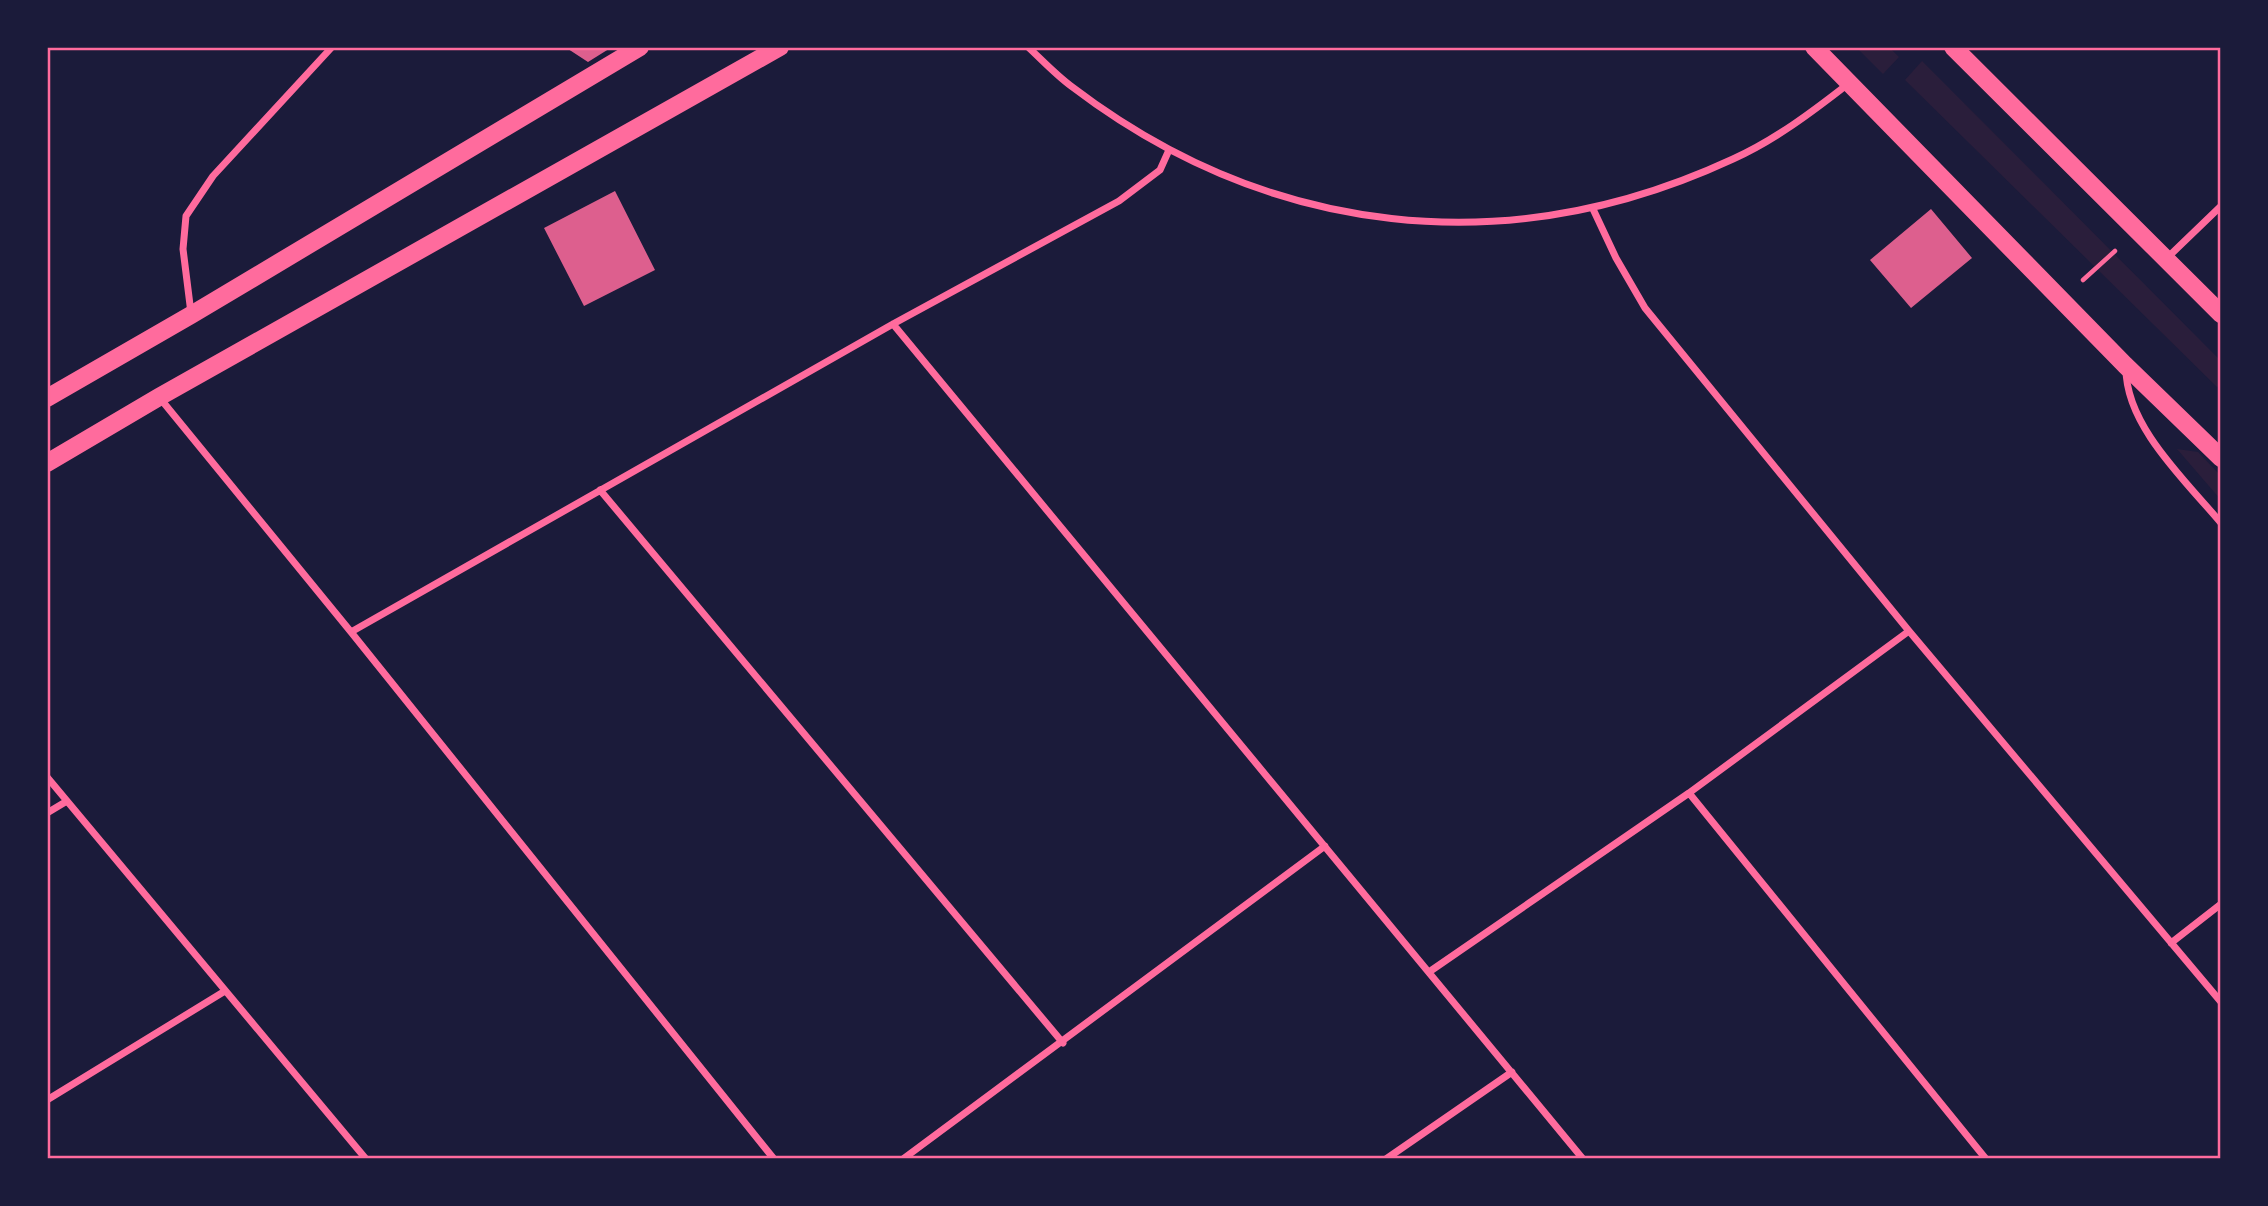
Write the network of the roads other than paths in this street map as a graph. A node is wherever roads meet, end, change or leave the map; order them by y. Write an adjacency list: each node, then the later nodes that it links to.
1 (332, 47): 13 (street)
2 (640, 47): 13 (main road)
3 (780, 47): 16 (main road)
4 (1028, 47): 8 (street)
5 (1814, 47): 7 (main road)
6 (1958, 49): 11 (main road)
7 (1849, 83): 10 (street); 15 (main road)
8 (1168, 150): 10 (street); 14 (street)
9 (2221, 206): 11 (street)
10 (1593, 209): 22 (street)
11 (2166, 259): 12 (main road)
12 (2221, 314)
13 (191, 315): 17 (main road)
14 (892, 324): 20 (street); 28 (street)
15 (2125, 365): 18 (main road); 21 (street)
16 (159, 397): 19 (main road); 23 (street)
17 (47, 398)
18 (2221, 458)
19 (47, 463)
20 (600, 490): 23 (street); 34 (street)
21 (2221, 523)
22 (1909, 631): 25 (street); 30 (street)
23 (351, 632): 38 (street)
24 (47, 777): 26 (street)
25 (1689, 793): 31 (street); 42 (street)
26 (67, 801): 27 (street); 32 (street)
27 (47, 813)
28 (1325, 846): 31 (street); 34 (street)
29 (2221, 904): 30 (street)
30 (2171, 943): 33 (street)
31 (1429, 972): 35 (street)
32 (225, 991): 36 (street); 37 (street)
33 (2221, 1002)
34 (1063, 1042): 39 (street)
35 (1512, 1072): 40 (street); 41 (street)
36 (47, 1100)
37 (366, 1159)
38 (774, 1159)
39 (903, 1159)
40 (1386, 1159)
41 (1583, 1159)
42 (1986, 1159)

